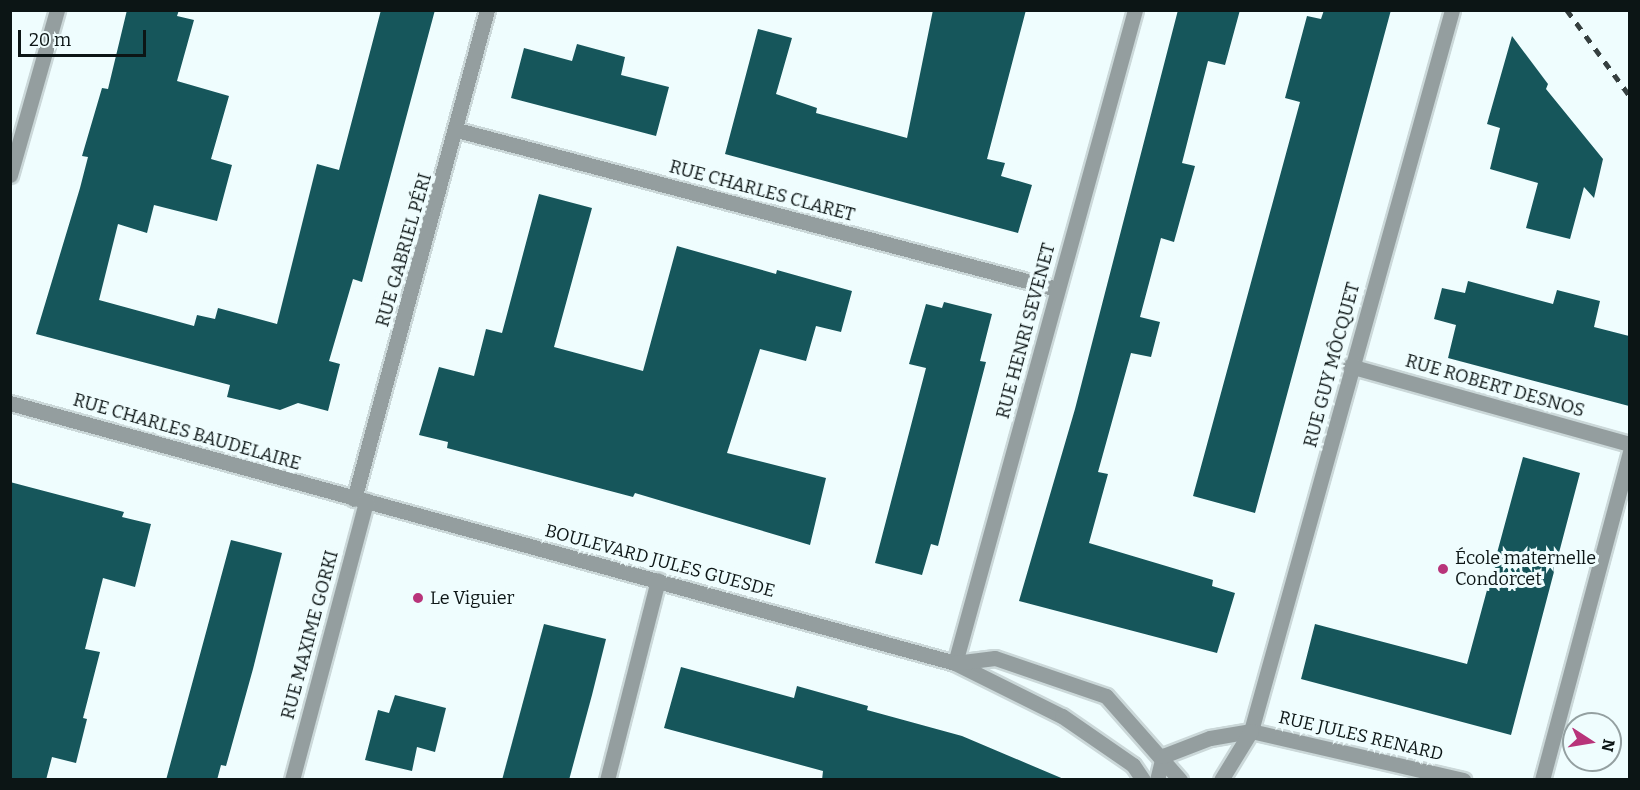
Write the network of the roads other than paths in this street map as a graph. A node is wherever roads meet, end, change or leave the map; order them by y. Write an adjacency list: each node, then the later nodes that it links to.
1 (57, 10): 6 (street)
2 (487, 10): 5 (street, RUE GABRIEL PÉRI)
3 (1135, 10): 7 (street, RUE HENRI SEVENET)
4 (1452, 10): 8 (street, RUE GUY MÔCQUET)
5 (457, 130): 7 (street, RUE CHARLES CLARET); 12 (street, RUE GABRIEL PÉRI)
6 (10, 175)
7 (1057, 289): 14 (street, RUE HENRI SEVENET)
8 (1350, 366): 10 (street, RUE ROBERT DESNOS); 15 (street, RUE GUY MÔCQUET)
9 (10, 403): 12 (street, RUE CHARLES BAUDELAIRE)
10 (1629, 444)
11 (1629, 451): 24 (street)
12 (360, 500): 13 (street, BOULEVARD JULES GUESDE); 17 (street, RUE MAXIME GORKI)
13 (658, 580): 14 (street, BOULEVARD JULES GUESDE); 18 (street)
14 (955, 663): 16 (street, BOULEVARD JULES GUESDE); 19 (street, BOULEVARD JULES GUESDE)
15 (1251, 731): 16 (street); 22 (street); 23 (street, RUE JULES RENARD)
16 (1163, 756): 20 (street); 21 (street, BOULEVARD JULES GUESDE)
17 (292, 780)
18 (607, 780)
19 (1143, 780)
20 (1157, 780)
21 (1180, 780)
22 (1221, 780)
23 (1463, 780)
24 (1542, 780)

